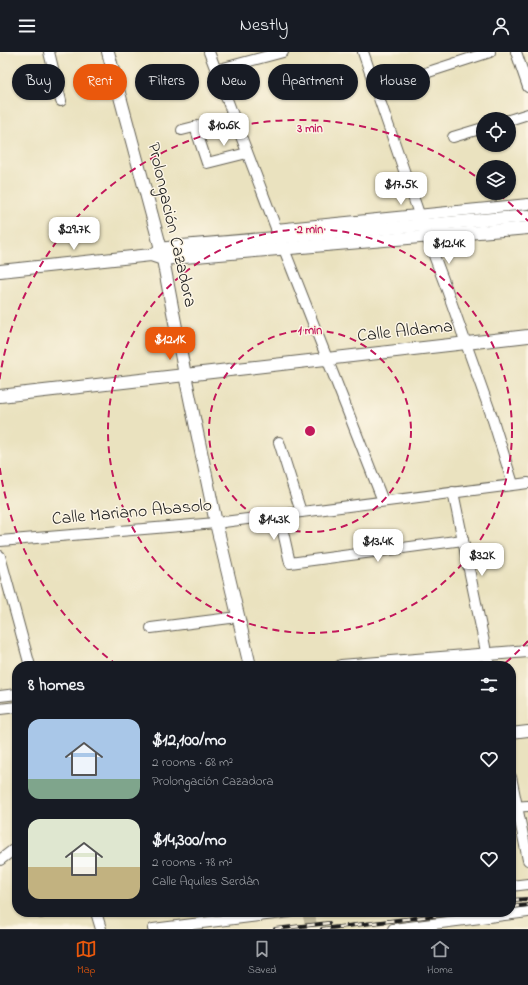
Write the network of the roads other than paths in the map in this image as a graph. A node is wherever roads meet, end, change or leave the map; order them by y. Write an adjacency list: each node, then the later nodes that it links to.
1 (49, 52): 15 (street)
2 (108, 52): 32 (street, Prolongación Cazadora)
3 (209, 52): 8 (street)
4 (283, 52): 9 (street)
5 (363, 52): 10 (street)
6 (490, 52): 11 (street)
7 (516, 52): 12 (street)
8 (214, 64)
9 (238, 64)
10 (367, 64)
11 (430, 71)
12 (528, 87)
13 (227, 100): 17 (street)
14 (380, 100): 27 (street)
15 (60, 101)
16 (528, 114): 18 (street)
17 (234, 117): 19 (street); 23 (street)
18 (516, 118)
19 (195, 127): 20 (street); 23 (street)
20 (182, 130)
21 (476, 130): 22 (street)
22 (453, 137)
23 (247, 153): 31 (street)
24 (528, 204): 25 (street)
25 (508, 212): 26 (street); 27 (street)
26 (528, 216)
27 (421, 220): 29 (street); 30 (street)
28 (528, 228): 30 (street)
29 (349, 232): 30 (street); 31 (street)
30 (427, 237): 35 (street)
31 (280, 239): 32 (street); 36 (street)
32 (158, 254): 33 (street); 37 (street, Prolongación Cazadora)
33 (0, 271)
34 (528, 336): 35 (street, Calle Aldama)
35 (466, 343): 36 (street, Calle Aldama); 41 (street)
36 (327, 359): 37 (street, Calle Aldama); 43 (street)
37 (185, 375): 38 (street, Calle Aldama); 46 (street, Prolongación Cazadora)
38 (0, 396)
39 (279, 442): 44 (street)
40 (528, 482): 41 (street, Calle Mariano Abasolo)
41 (513, 484): 42 (street, Calle Mariano Abasolo)
42 (453, 492): 43 (street, Calle Mariano Abasolo); 47 (street)
43 (383, 501): 44 (street, Calle Mariano Abasolo)
44 (301, 512): 45 (street, Calle Mariano Abasolo)
45 (279, 514): 46 (street, Calle Mariano Abasolo); 47 (street)
46 (216, 523): 48 (street, Calle Mariano Abasolo); 50 (street, Prolongación Cazadora)
47 (463, 540): 53 (street)
48 (0, 541)
49 (0, 556): 54 (street)
50 (238, 617): 51 (street); 55 (street, Prolongación Cazadora)
51 (151, 628)
52 (528, 651): 53 (street)
53 (487, 660): 56 (street)
54 (29, 661)
55 (249, 661)
56 (463, 661)
57 (12, 695): 58 (street)
58 (0, 696)
59 (12, 708): 60 (street)
60 (0, 710)
61 (528, 731): 62 (street)
62 (516, 732)
63 (516, 806): 64 (street)
64 (528, 806)
65 (516, 814): 66 (street)
66 (528, 860)
67 (528, 884): 68 (street)
68 (516, 885)
69 (528, 912): 70 (street)
70 (516, 914)
71 (97, 917): 74 (street)
72 (250, 917): 75 (street)
73 (488, 917): 76 (street)
74 (101, 929)
75 (153, 929)
76 (393, 929)

